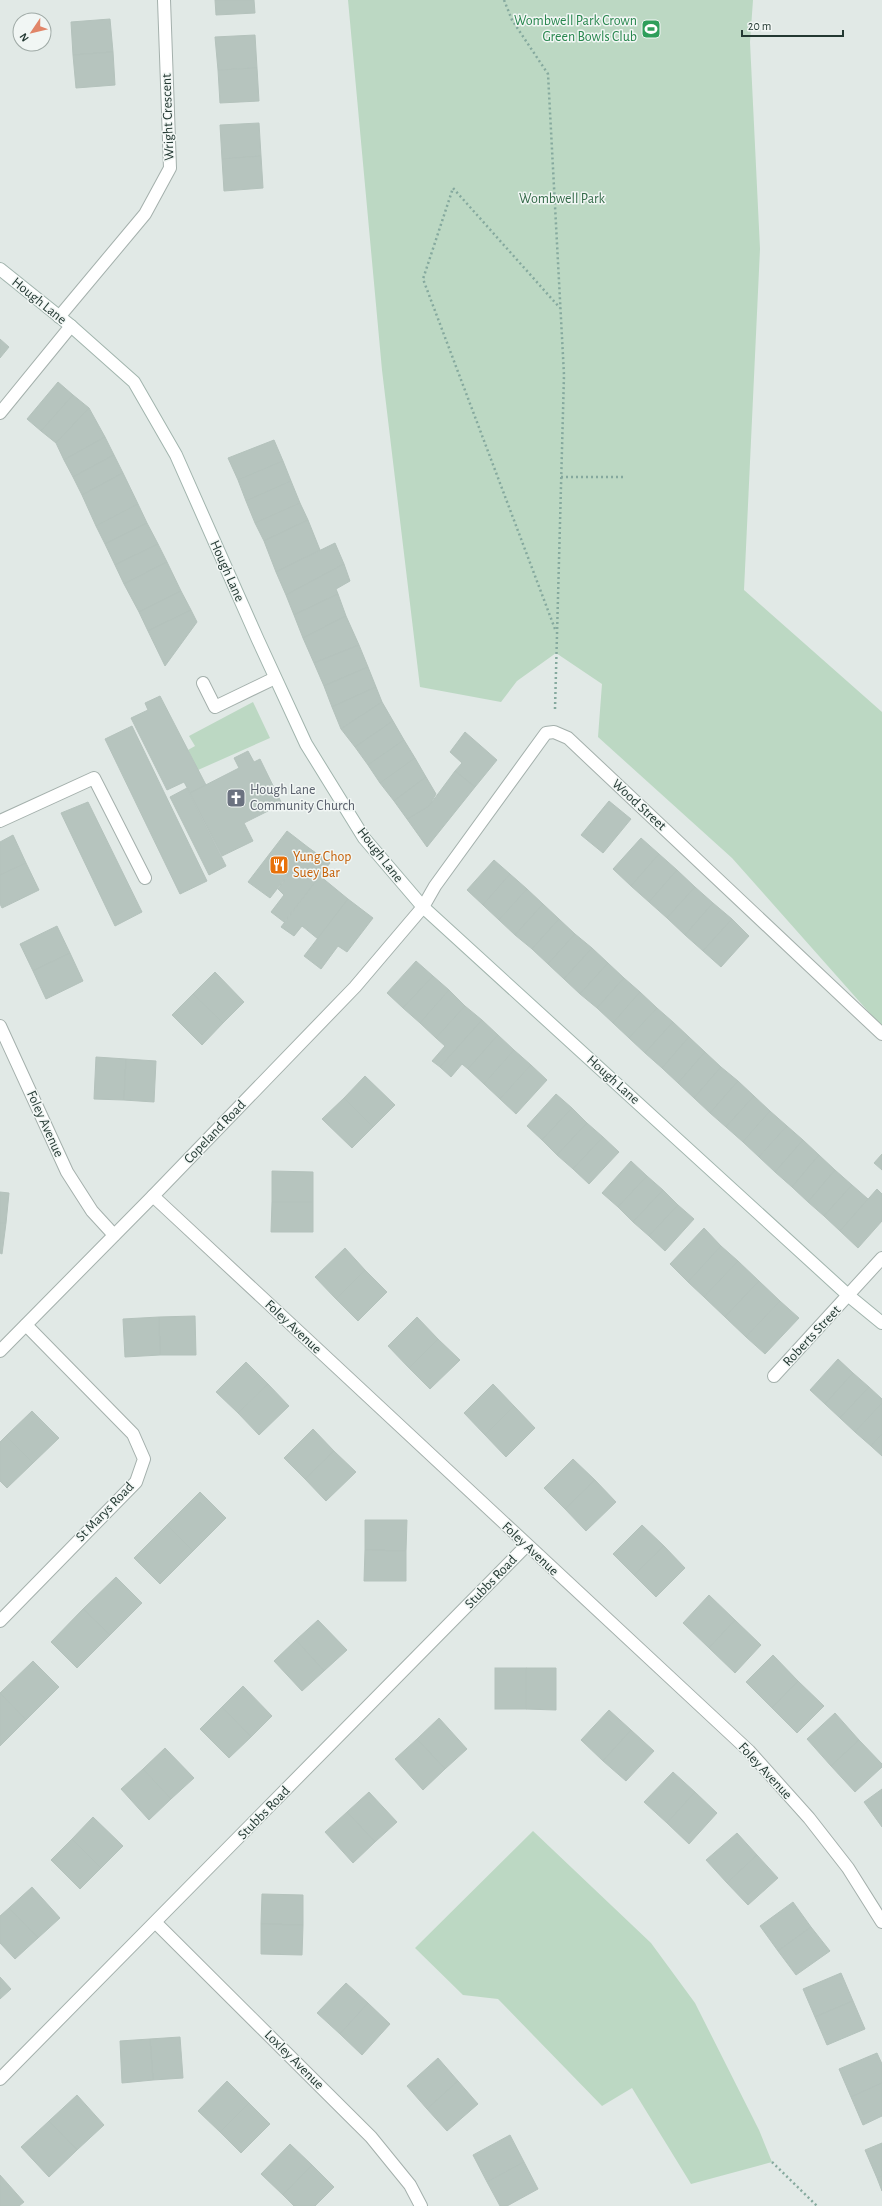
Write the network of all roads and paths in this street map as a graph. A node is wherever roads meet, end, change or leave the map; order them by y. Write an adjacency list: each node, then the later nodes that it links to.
1 (164, 0): 5 (street, Wright Crescent)
2 (504, 0): 4 (path)
3 (0, 269): 5 (street, Hough Lane)
4 (560, 308): 8 (path); 10 (path)
5 (59, 317): 6 (street, Hough Lane)
6 (71, 326): 7 (street); 11 (street, Hough Lane)
7 (0, 413)
8 (561, 477): 9 (path); 10 (path)
9 (626, 477)
10 (556, 632): 13 (path)
11 (275, 678): 12 (street); 16 (street, Hough Lane)
12 (203, 683)
13 (554, 732): 16 (street); 18 (street, Wood Street)
14 (0, 821): 15 (street)
15 (145, 878)
16 (423, 907): 20 (street, Copeland Road); 23 (street, Hough Lane)
17 (0, 1026): 19 (street, Foley Avenue)
18 (882, 1034)
19 (4, 1045): 21 (street, Foley Avenue)
20 (153, 1196): 21 (street, Copeland Road); 28 (street, Foley Avenue)
21 (114, 1235): 25 (street, Copeland Road)
22 (882, 1258): 23 (street)
23 (849, 1296): 24 (street, Hough Lane); 27 (street, Roberts Street)
24 (882, 1323)
25 (26, 1325): 26 (street, Copeland Road); 29 (street, St Marys Road)
26 (0, 1351)
27 (774, 1376)
28 (526, 1546): 30 (street, Foley Avenue); 31 (street, Stubbs Road)
29 (0, 1621)
30 (882, 1922)
31 (156, 1923): 32 (street, Stubbs Road); 34 (street, Loxley Avenue)
32 (0, 2079)
33 (772, 2162): 35 (path)
34 (422, 2206)
35 (817, 2206)

